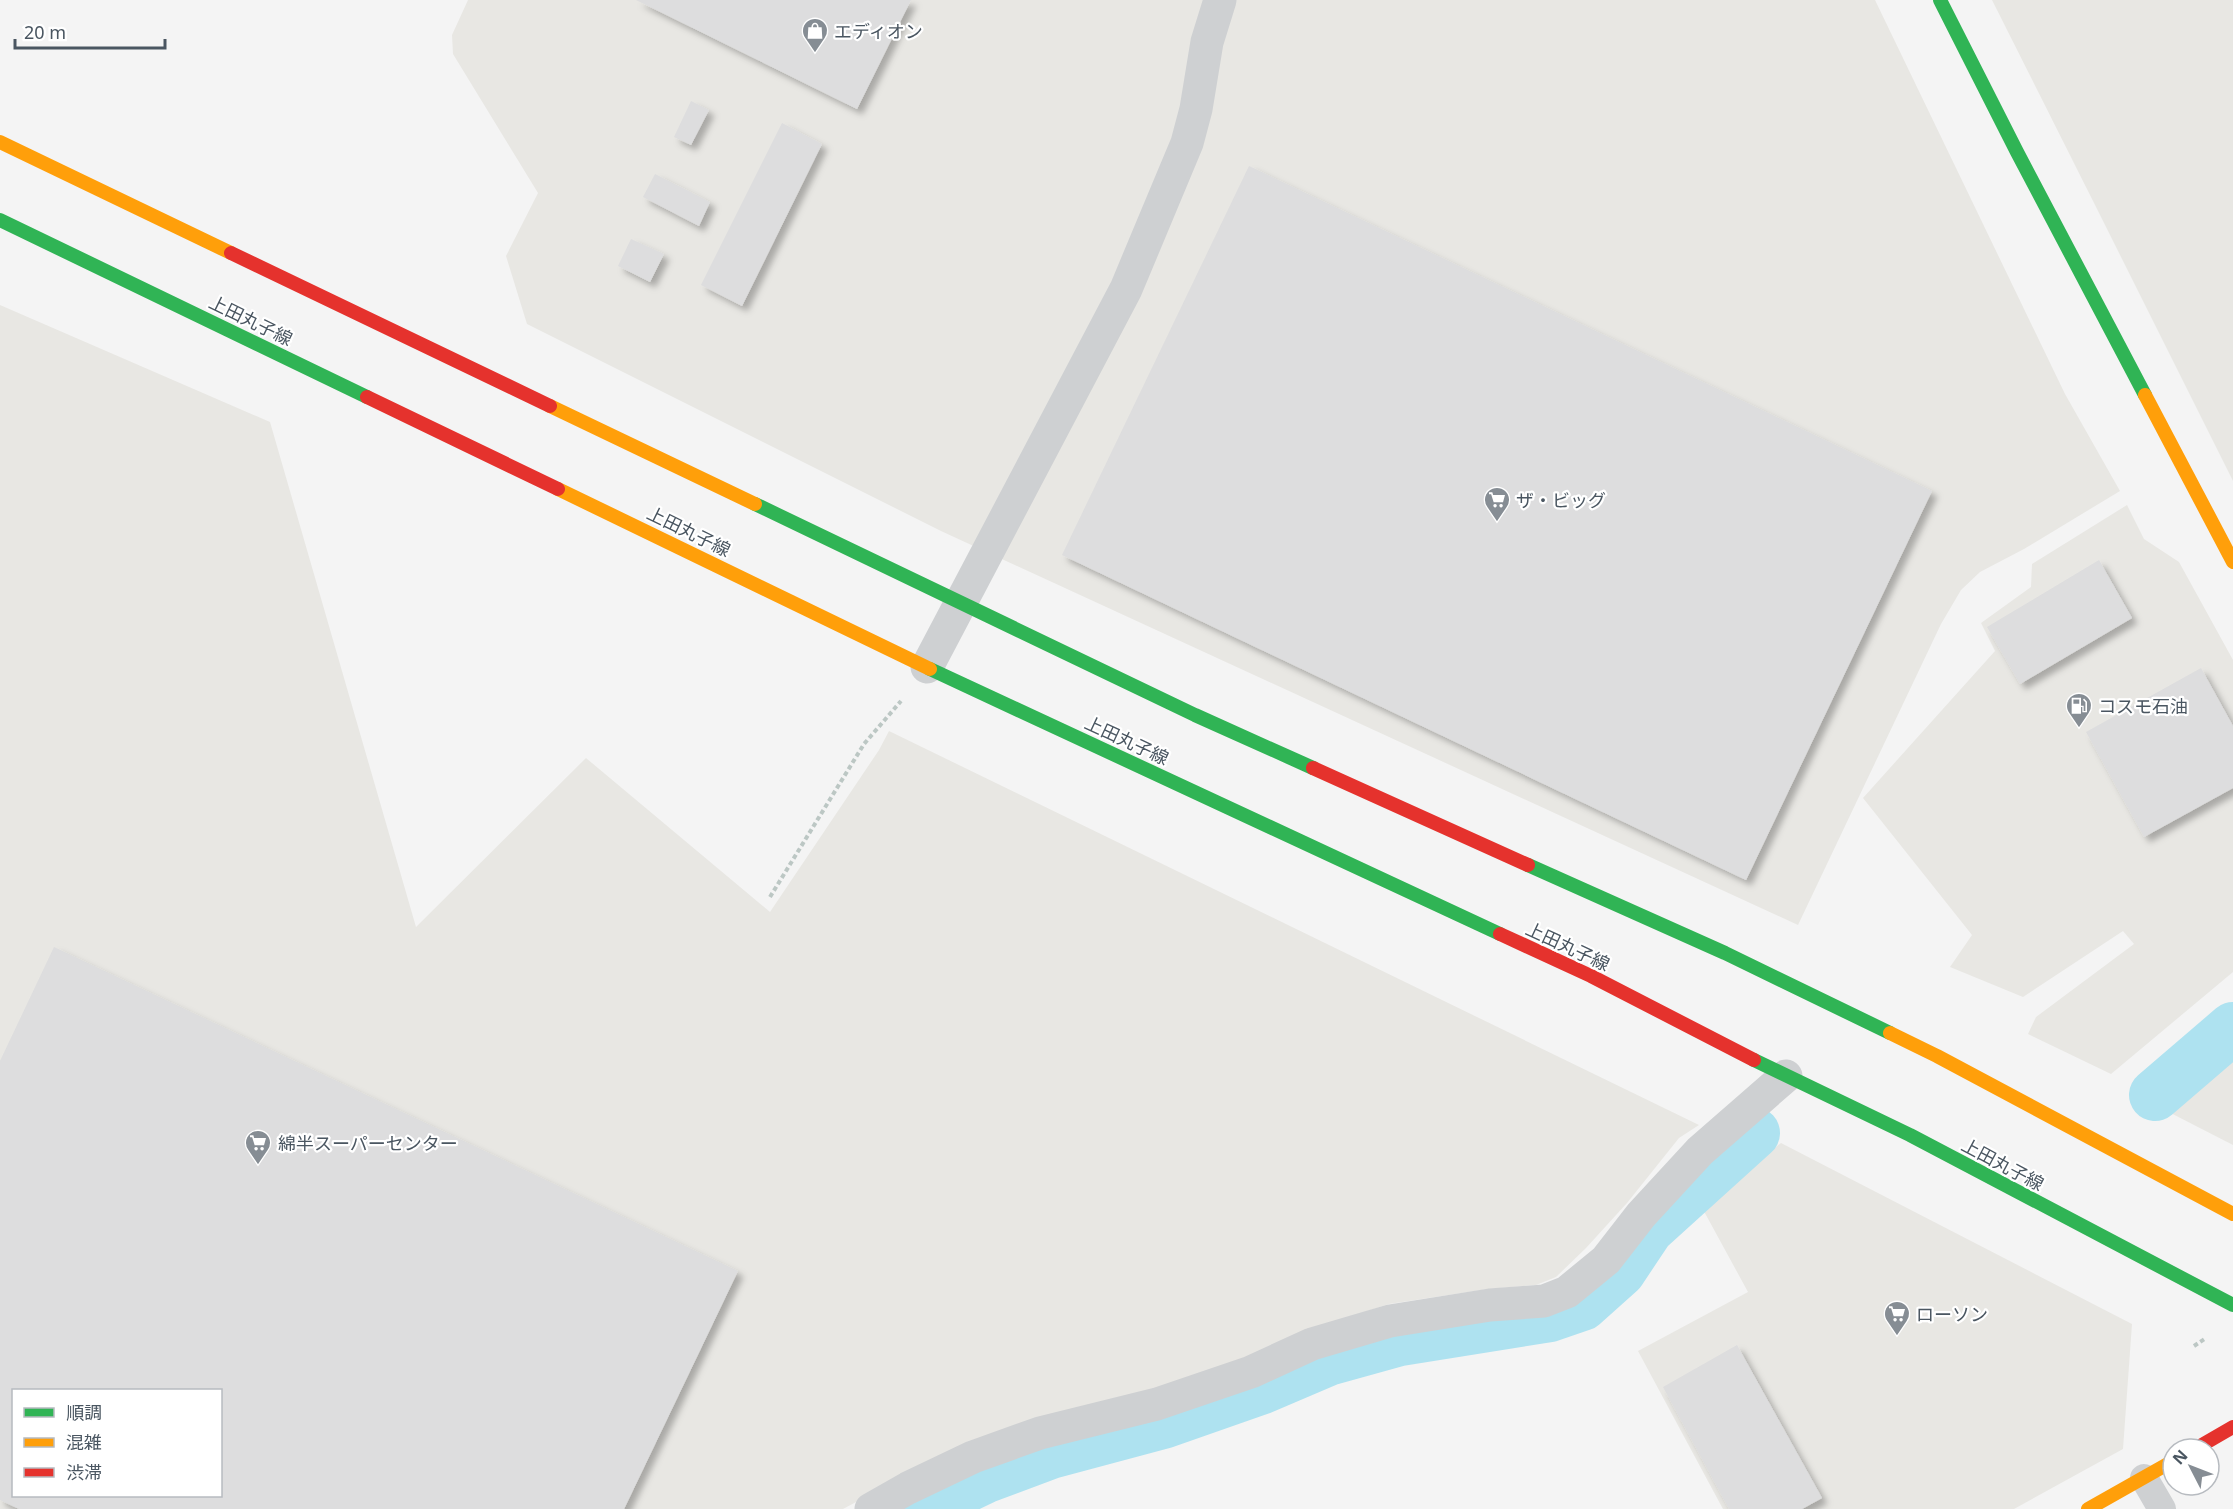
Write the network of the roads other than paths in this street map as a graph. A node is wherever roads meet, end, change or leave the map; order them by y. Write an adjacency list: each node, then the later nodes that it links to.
1 (1221, 0): 6 (street)
2 (1940, 0): 5 (main road)
3 (0, 142): 6 (main road)
4 (0, 220): 7 (main road, 上田丸子線)
5 (2233, 562)
6 (961, 603): 7 (street); 9 (main road)
7 (927, 667): 8 (main road, 上田丸子線)
8 (1786, 1076): 10 (main road, 上田丸子線); 15 (street)
9 (2233, 1214)
10 (2233, 1305)
11 (2233, 1427): 12 (main road)
12 (2216, 1437)
13 (2161, 1468): 14 (main road)
14 (2144, 1478): 16 (main road); 17 (lane)
15 (871, 1509)
16 (2088, 1509)
17 (2162, 1509)

